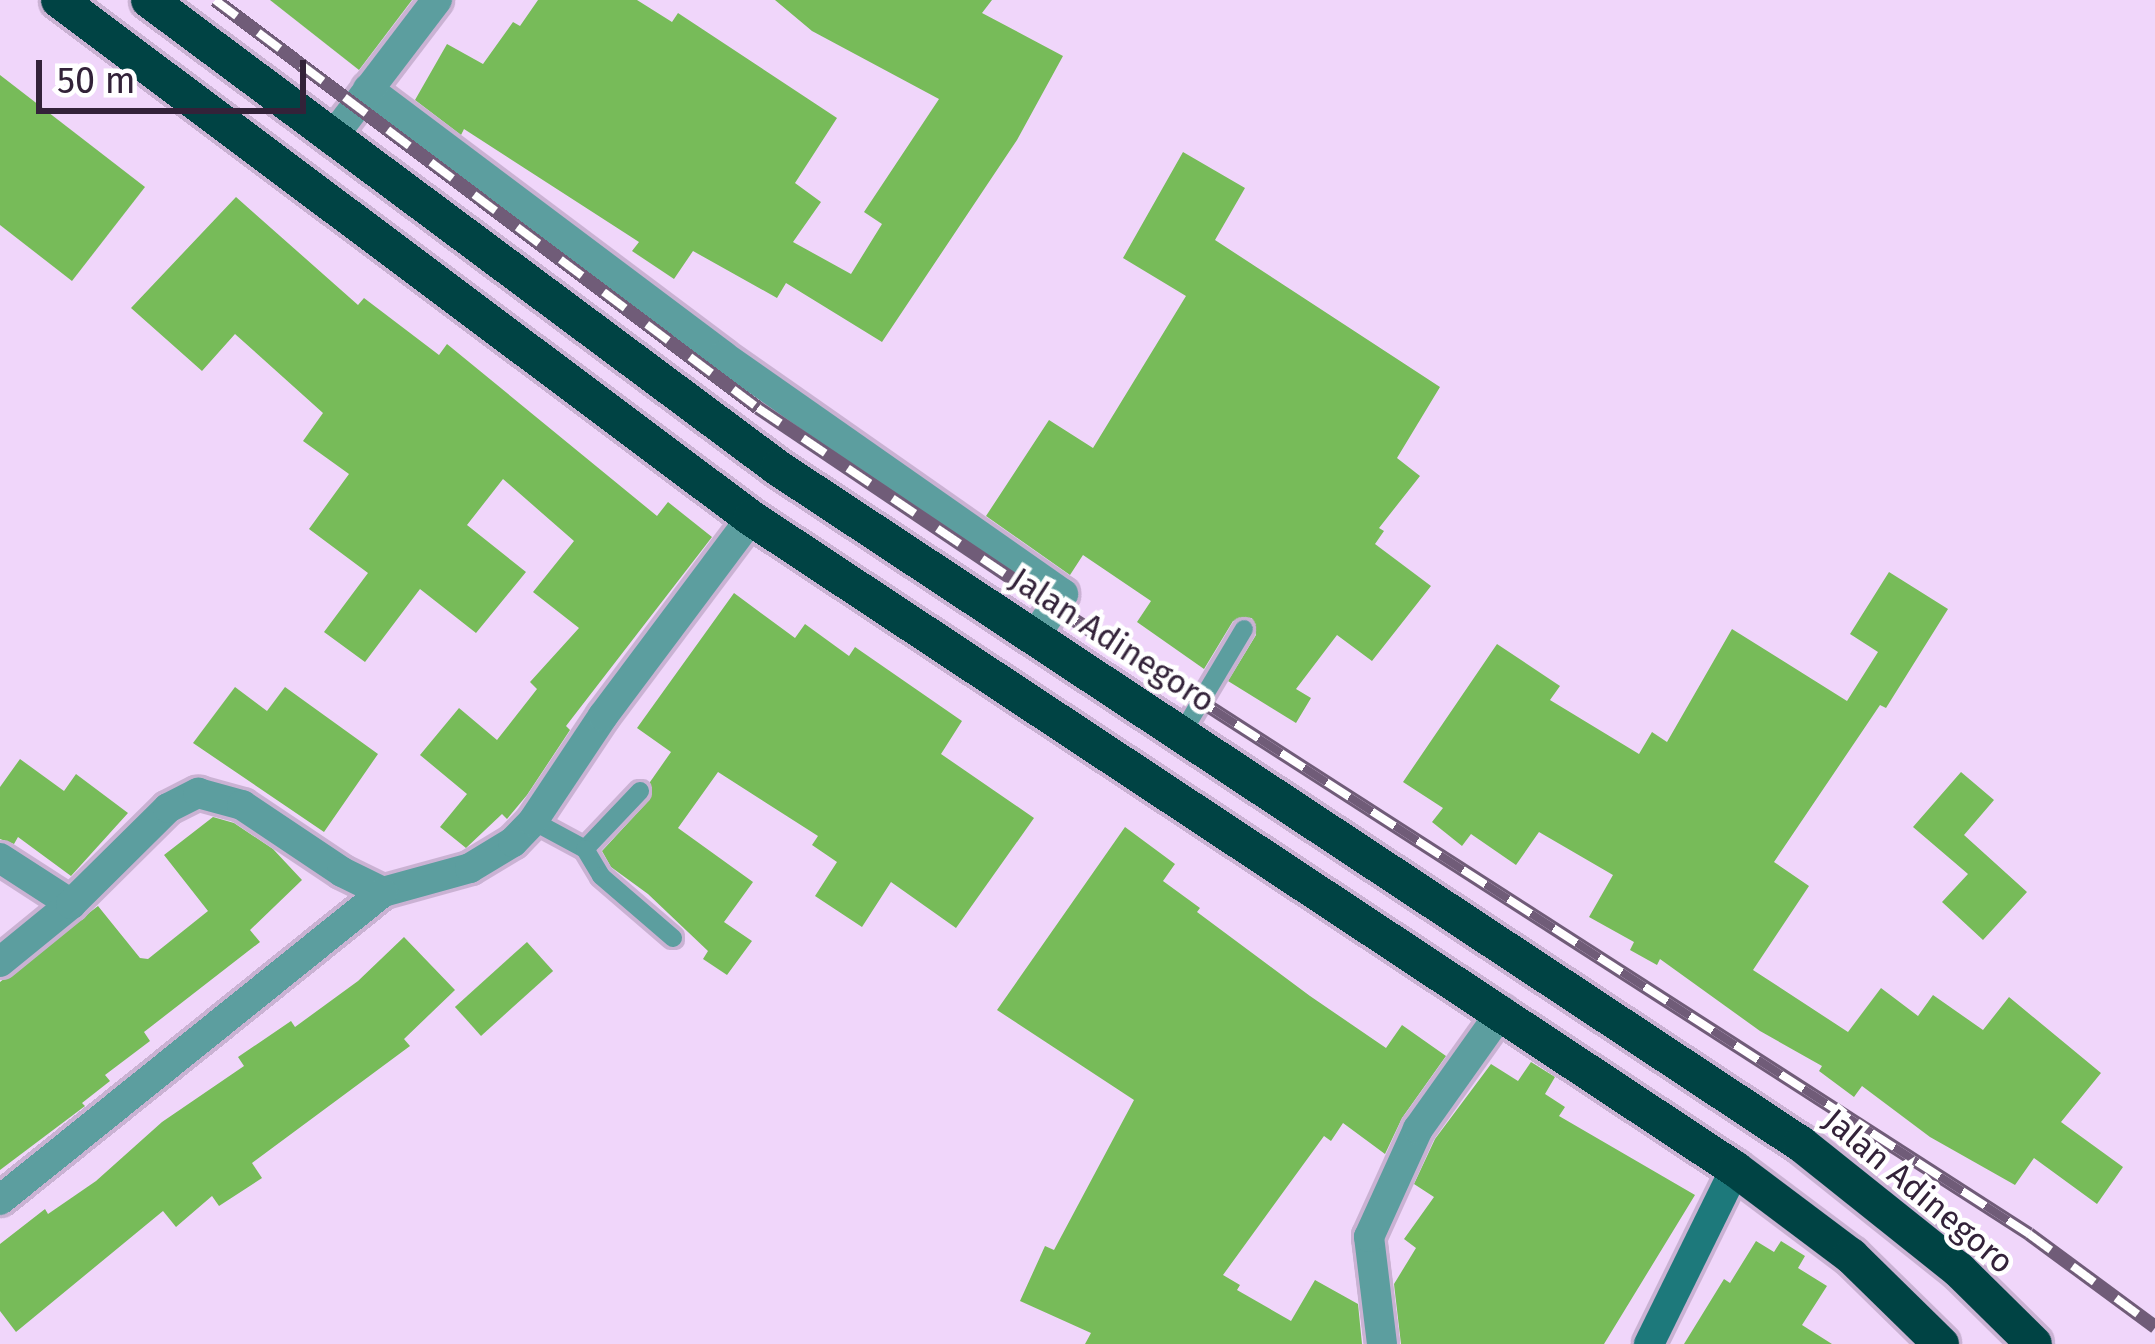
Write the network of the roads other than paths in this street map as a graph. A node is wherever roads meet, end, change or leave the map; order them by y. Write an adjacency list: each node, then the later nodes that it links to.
1 (59, 0): 6 (highway)
2 (149, 0): 5 (highway, Jalan Adinegoro)
3 (436, 0): 4 (street)
4 (368, 89): 5 (street); 10 (street)
5 (331, 139): 7 (highway, Jalan Adinegoro)
6 (752, 518): 8 (highway); 13 (street)
7 (917, 561): 8 (highway); 10 (highway, Jalan Adinegoro)
8 (885, 608): 20 (highway)
9 (1244, 629): 11 (lane)
10 (1035, 636): 11 (highway, Jalan Adinegoro)
11 (1182, 734): 26 (highway, Jalan Adinegoro)
12 (640, 791): 14 (lane)
13 (533, 821): 14 (lane); 16 (street)
14 (584, 849): 18 (lane)
15 (0, 858): 17 (street)
16 (383, 892): 17 (street); 22 (street)
17 (70, 904): 19 (street)
18 (673, 938)
19 (0, 962)
20 (1502, 1011): 21 (highway); 23 (street)
21 (1735, 1169): 24 (street); 25 (highway)
22 (0, 1200)
23 (1382, 1344)
24 (1649, 1344)
25 (1941, 1344)
26 (2034, 1344)

